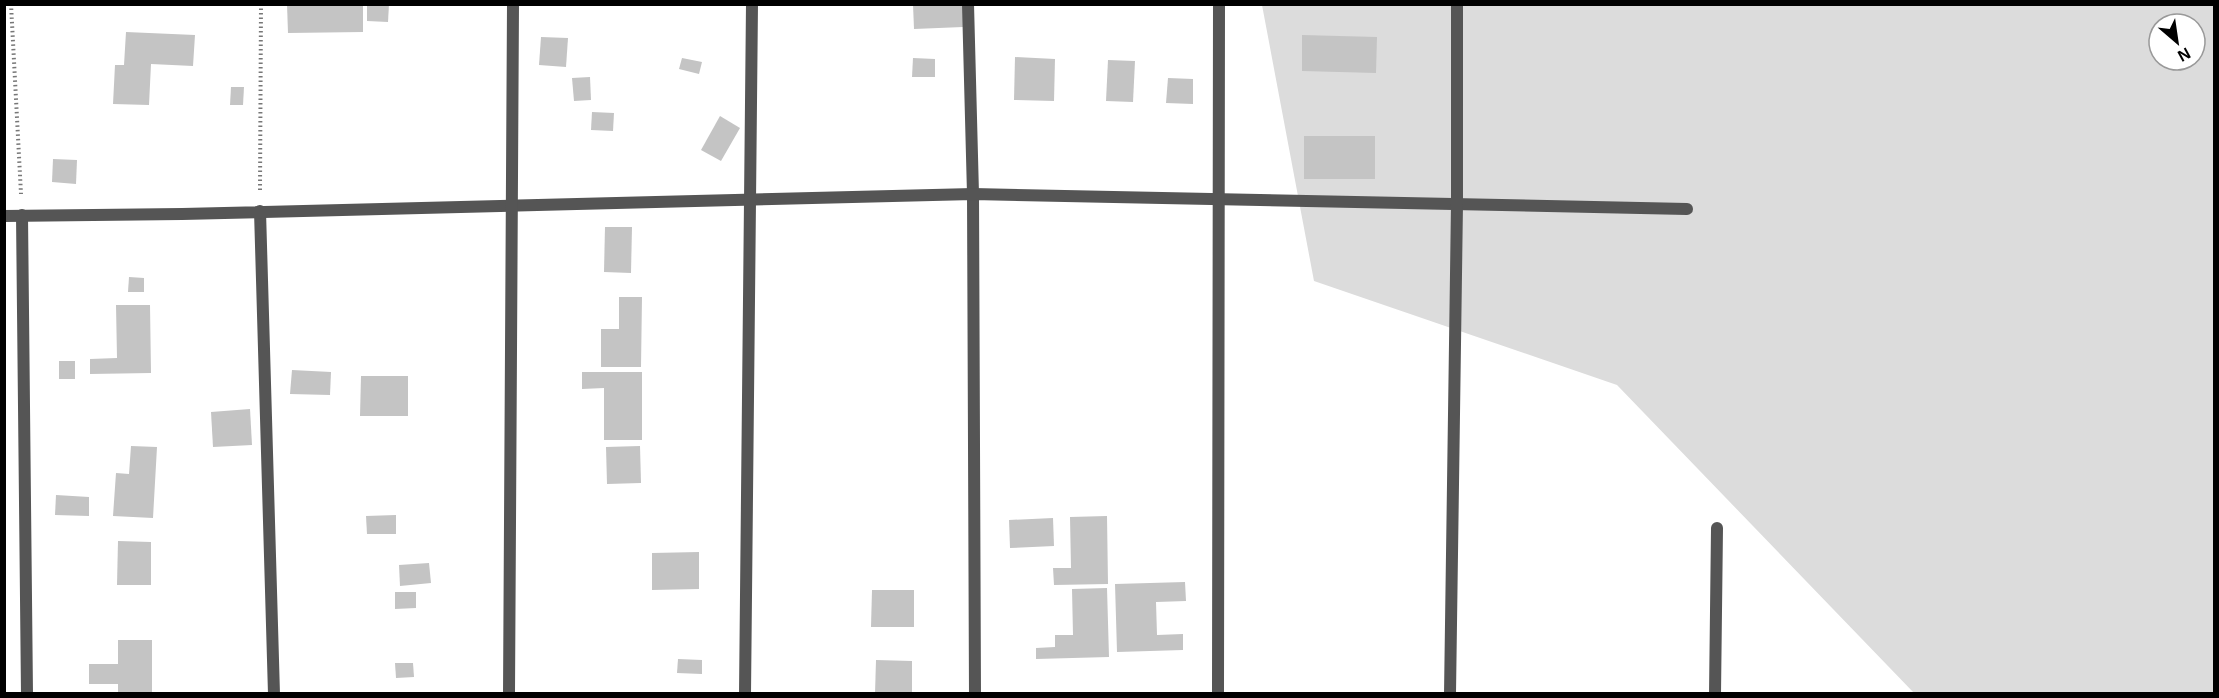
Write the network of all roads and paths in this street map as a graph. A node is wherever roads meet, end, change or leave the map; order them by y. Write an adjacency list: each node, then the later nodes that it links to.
1 (11, 4): 15 (path)
2 (261, 4): 14 (path)
3 (513, 4): 12 (street)
4 (752, 4): 10 (street)
5 (968, 4): 8 (street)
6 (1219, 4): 9 (street)
7 (1457, 4): 11 (street)
8 (973, 194): 9 (street); 10 (street); 22 (street)
9 (1218, 199): 11 (street); 23 (street)
10 (750, 200): 12 (street); 21 (street)
11 (1457, 204): 13 (street); 24 (street)
12 (511, 206): 14 (street); 20 (street)
13 (1687, 209)
14 (260, 211): 15 (street); 19 (street)
15 (22, 215): 16 (street); 18 (street)
16 (4, 216)
17 (1716, 528): 25 (street)
18 (27, 693)
19 (274, 693)
20 (509, 693)
21 (745, 693)
22 (975, 693)
23 (1218, 693)
24 (1450, 693)
25 (1715, 693)

